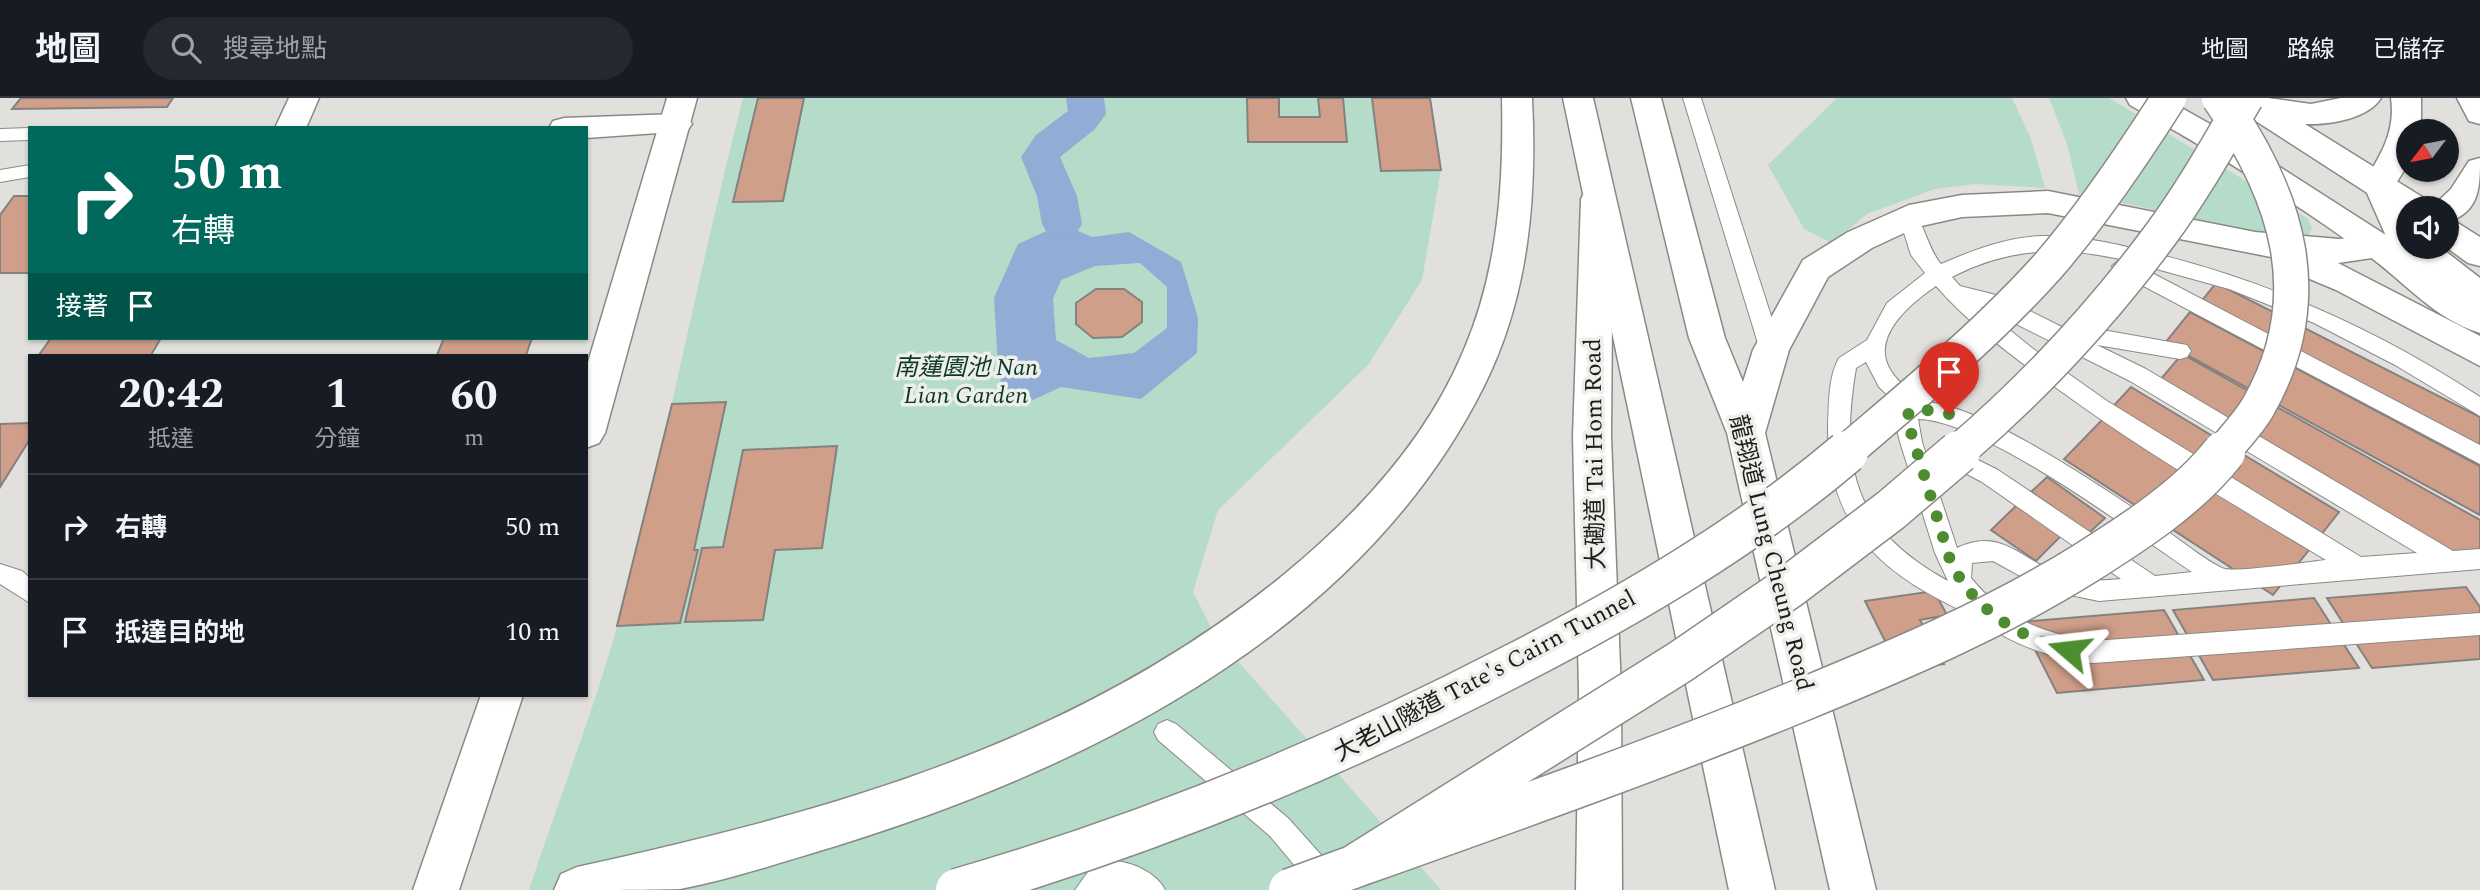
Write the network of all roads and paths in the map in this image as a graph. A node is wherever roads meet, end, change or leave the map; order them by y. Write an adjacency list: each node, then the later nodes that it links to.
1 (304, 98): 14 (main road)
2 (1578, 98): 22 (main road)
3 (1646, 98): 44 (main road, 龍翔道 Lung Cheung Road)
4 (1692, 98): 38 (lane)
5 (2141, 98): 26 (main road)
6 (2169, 98): 62 (main road, 大老山隧道 Tate's Cairn Tunnel, bridge)
7 (2366, 98): 10 (main road)
8 (2406, 98): 21 (main road)
9 (2472, 98): 13 (main road)
10 (2239, 99): 21 (main road); 59 (main road, bridge); 59 (main road, bridge)
11 (1514, 104): 61 (main road)
12 (679, 111): 15 (main road); 43 (main road)
13 (2480, 114)
14 (291, 126)
15 (578, 126)
16 (28, 134): 17 (lane)
17 (0, 135)
18 (2480, 169): 23 (main road)
19 (28, 171): 20 (lane)
20 (0, 176)
21 (2379, 184): 25 (main road)
22 (1597, 186): 66 (main road, 大磡道 Tai Hom Road); 67 (main road)
23 (2459, 200)
24 (1909, 217): 29 (main road); 33 (lane); 38 (main road)
25 (2396, 217)
26 (2396, 231)
27 (2396, 237): 29 (main road)
28 (2459, 239): 31 (main road)
29 (2255, 244): 40 (main road)
30 (2085, 247): 33 (lane); 42 (lane); 46 (lane)
31 (2480, 254)
32 (2419, 259): 35 (main road)
33 (1938, 275): 34 (lane); 37 (lane)
34 (1954, 292): 36 (lane); 49 (lane)
35 (2480, 319)
36 (2049, 330): 39 (lane); 48 (lane)
37 (1874, 346): 41 (lane); 55 (lane)
38 (1772, 350): 44 (main road)
39 (2180, 351)
40 (2480, 352)
41 (1916, 408): 45 (lane); 51 (lane)
42 (2480, 408)
43 (588, 426)
44 (1746, 433): 68 (main road, 龍翔道 Lung Cheung Road)
45 (1914, 447): 52 (lane); 53 (lane)
46 (2480, 455)
47 (2480, 559): 48 (lane)
48 (2452, 562): 49 (lane)
49 (2358, 567): 51 (lane)
50 (0, 574): 54 (lane)
51 (2222, 580): 53 (lane)
52 (1961, 583): 53 (lane); 55 (lane)
53 (2151, 586)
54 (28, 591)
55 (1996, 618): 56 (lane)
56 (2480, 624)
57 (501, 697): 60 (main road)
58 (1167, 732): 59 (lane)
59 (1343, 878): 65 (main road, bridge)
60 (436, 890)
61 (578, 890)
62 (957, 890)
63 (1089, 890): 64 (lane)
64 (1151, 890)
65 (1290, 890)
66 (1599, 890)
67 (1752, 890)
68 (1853, 890)

